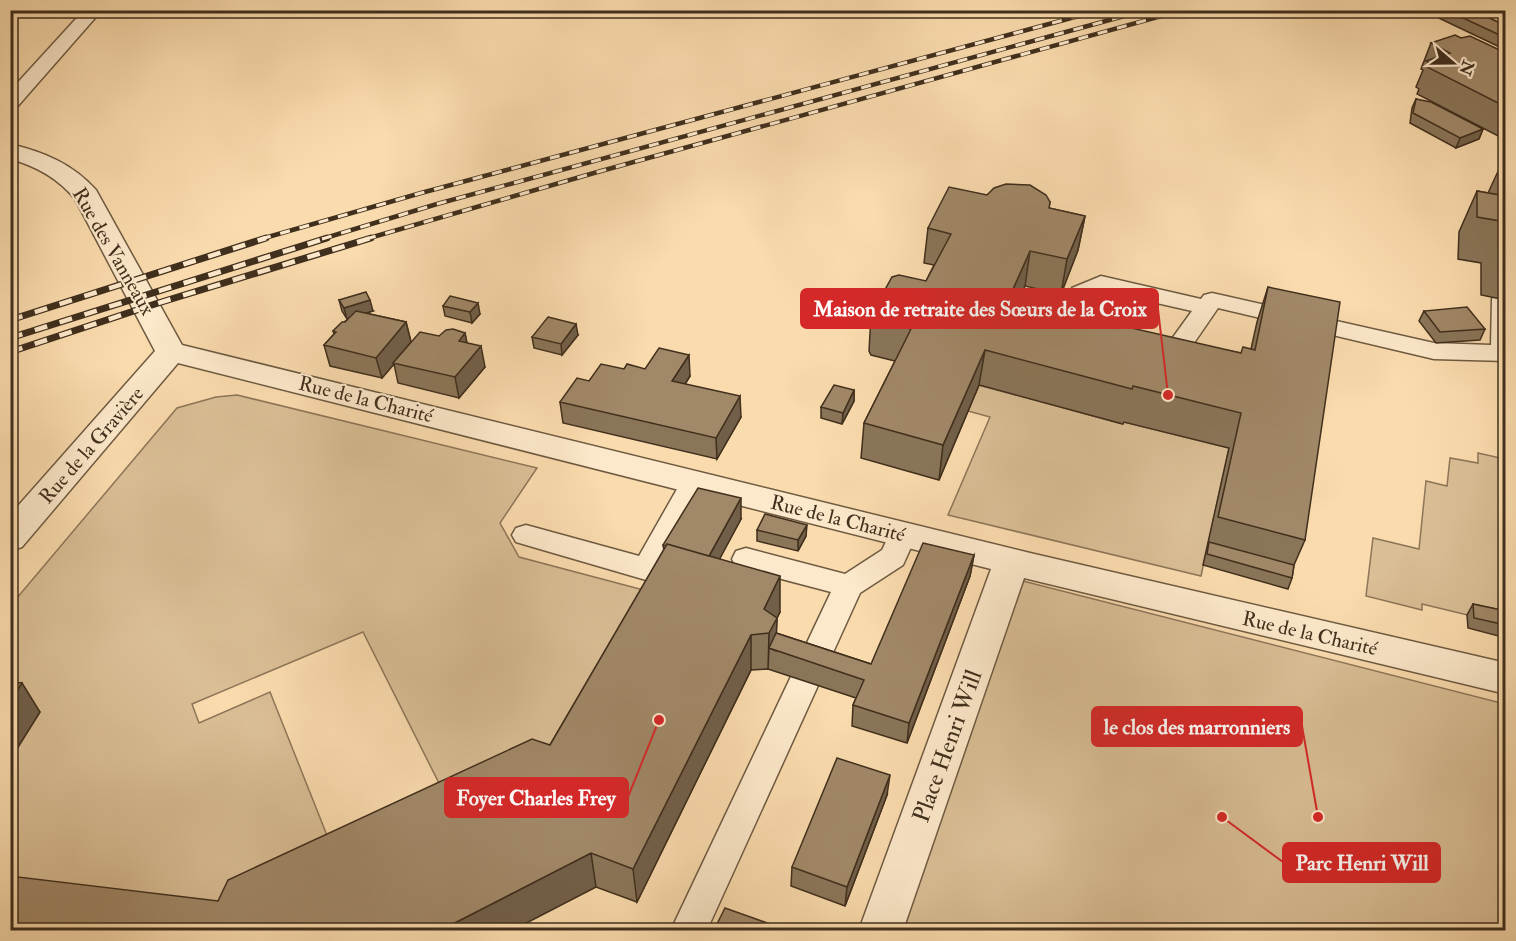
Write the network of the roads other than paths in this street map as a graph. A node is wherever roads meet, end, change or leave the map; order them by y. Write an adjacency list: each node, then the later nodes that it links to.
1 (94, 10): 2 (lane)
2 (10, 103)
3 (10, 151): 6 (street, Rue des Vanneaux)
4 (1504, 299): 7 (lane)
5 (1207, 307): 5 (lane); 7 (lane)
6 (171, 352): 8 (street, Rue de la Charité); 11 (street, Rue de la Gravière)
7 (1504, 352)
8 (695, 482): 9 (street, Rue de la Charité); 10 (lane)
9 (903, 534): 13 (street, Rue de la Charité); 14 (lane)
10 (526, 535)
11 (10, 538)
12 (746, 559): 14 (lane)
13 (1012, 561): 15 (street, Rue de la Charité); 17 (street, Place Henri Will)
14 (849, 585): 16 (lane)
15 (1506, 679)
16 (689, 930)
17 (881, 930)

